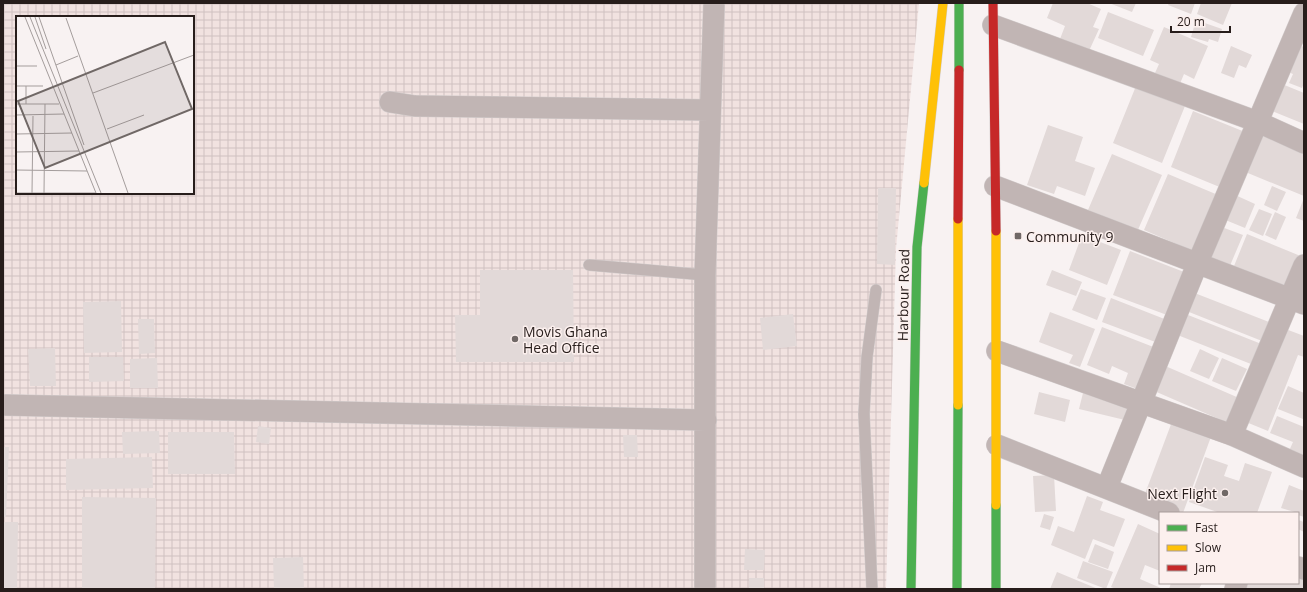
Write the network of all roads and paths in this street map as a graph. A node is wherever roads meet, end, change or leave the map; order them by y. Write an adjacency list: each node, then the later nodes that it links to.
1 (714, 3): 8 (street)
2 (943, 3): 29 (main road, Harbour Road)
3 (959, 3): 30 (main road)
4 (993, 3): 6 (main road)
5 (1304, 14): 9 (street)
6 (993, 25): 9 (street); 11 (main road)
7 (390, 102): 8 (street)
8 (710, 110): 15 (street)
9 (1258, 122): 10 (street); 12 (street)
10 (1304, 143)
11 (995, 186): 12 (street); 18 (main road)
12 (1198, 262): 17 (street); 19 (street)
13 (589, 265): 15 (lane)
14 (1304, 265): 17 (street)
15 (705, 275): 21 (street)
16 (876, 290): 28 (lane)
17 (1297, 301): 22 (street)
18 (997, 351): 19 (street); 23 (main road)
19 (1142, 402): 22 (street); 25 (street)
20 (3, 405): 21 (street)
21 (706, 420): 27 (street)
22 (1232, 435): 24 (street)
23 (997, 445): 25 (street); 31 (main road)
24 (1304, 467)
25 (1107, 487): 26 (street)
26 (1167, 512)
27 (705, 589)
28 (872, 589)
29 (911, 589)
30 (957, 589)
31 (996, 589)

